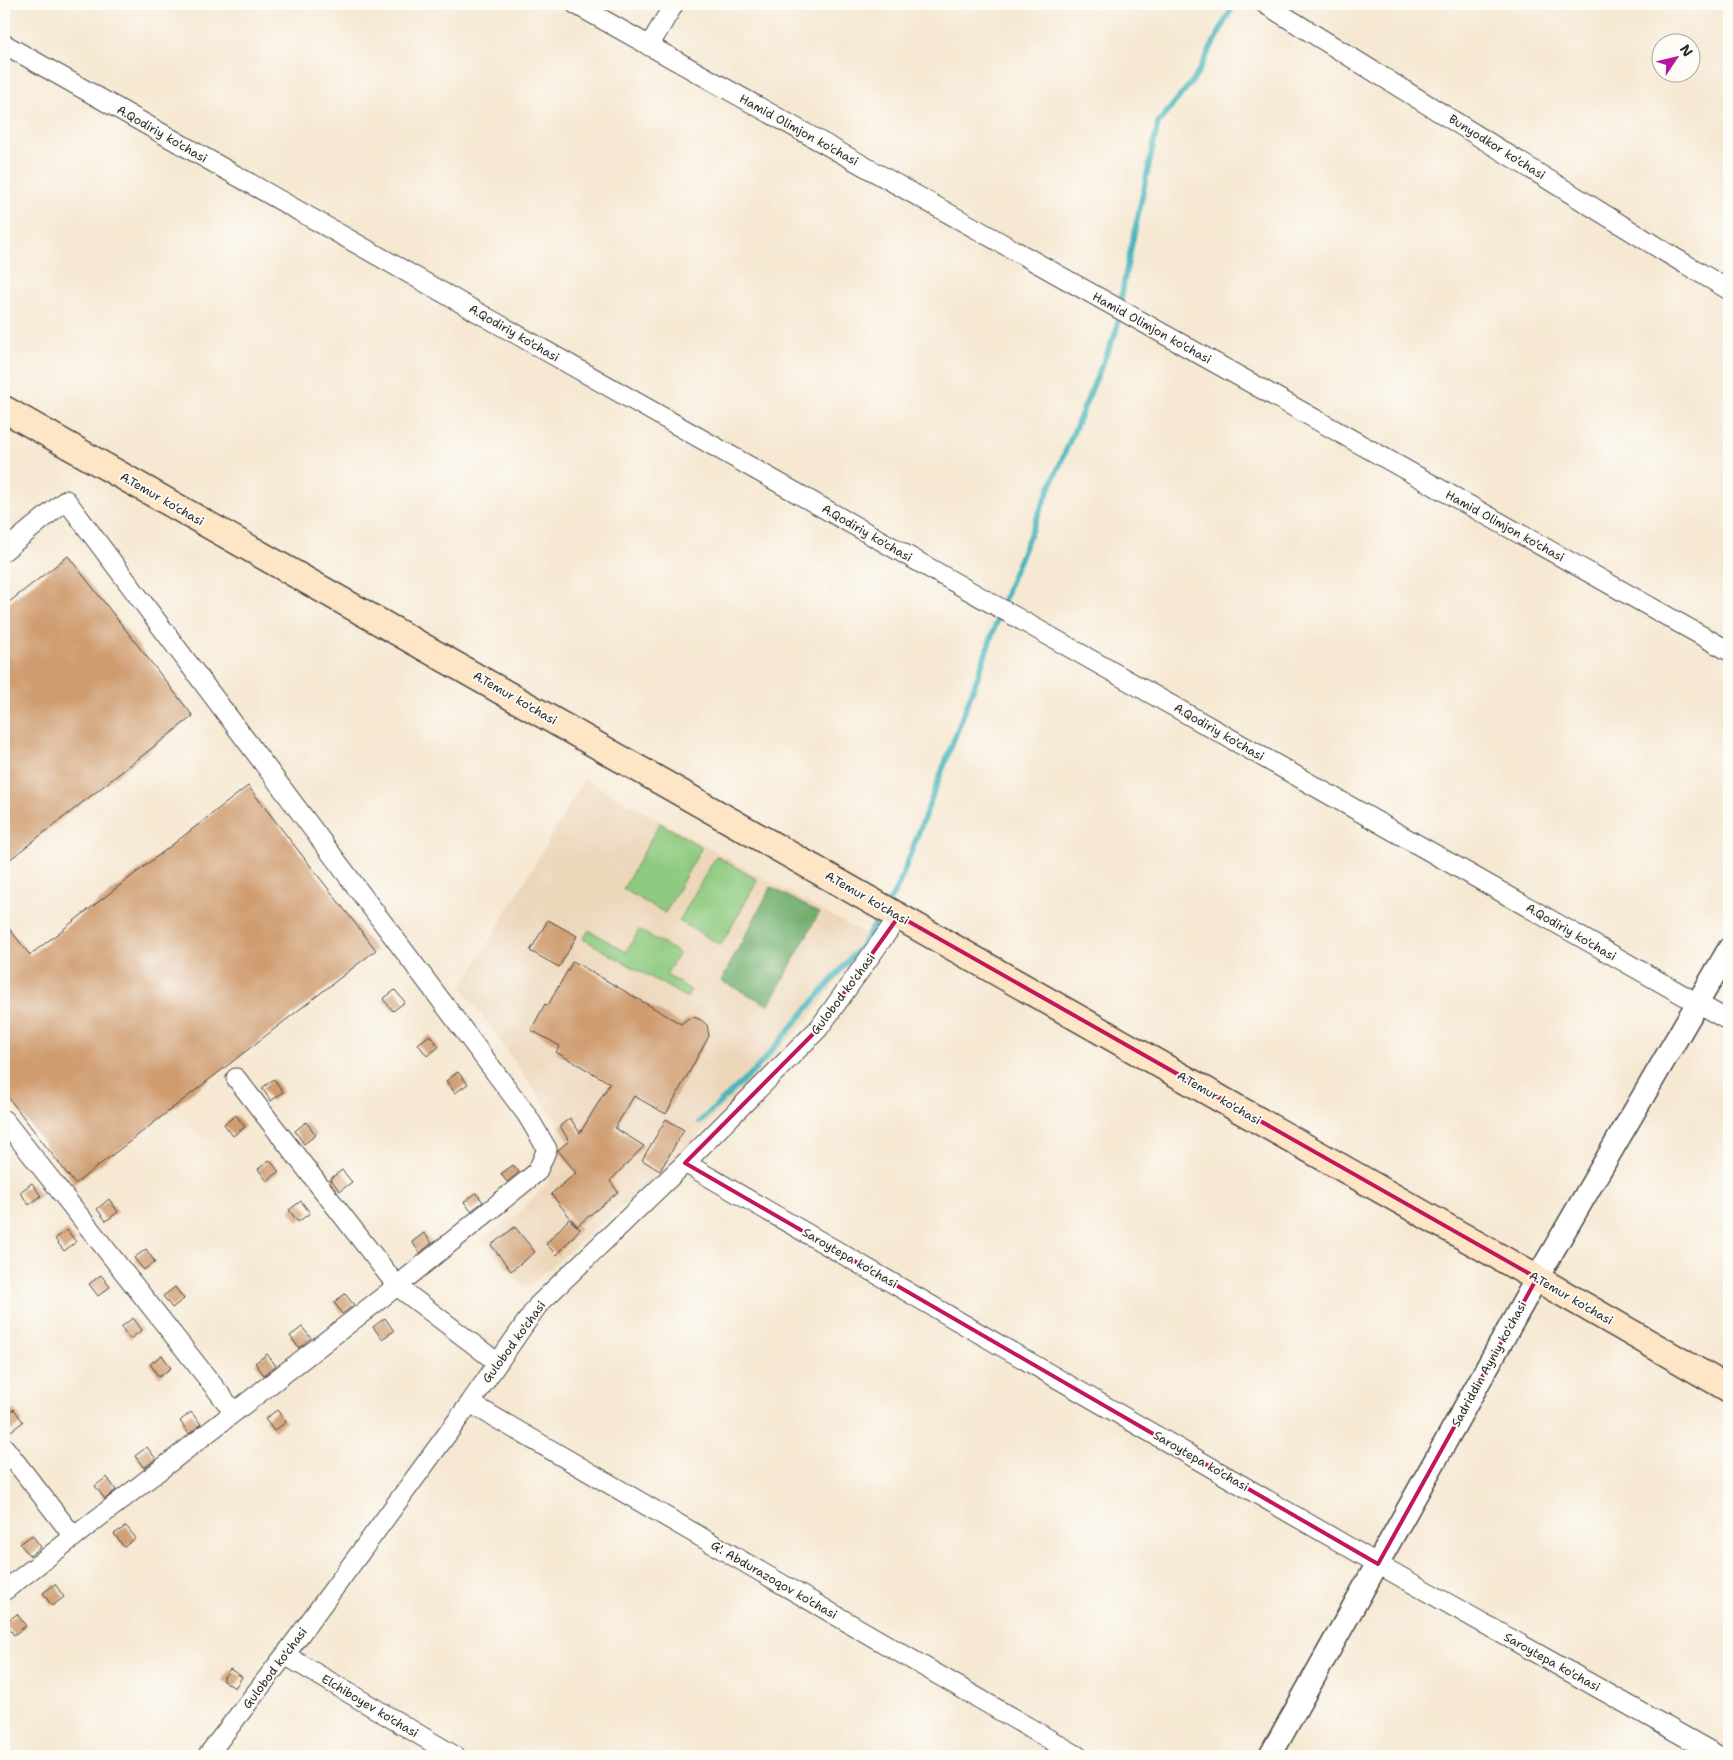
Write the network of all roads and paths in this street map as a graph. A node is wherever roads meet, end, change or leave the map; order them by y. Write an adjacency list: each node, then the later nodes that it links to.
1 (575, 4): 5 (street, Hamid Olimjon ko'chasi)
2 (674, 4): 5 (street)
3 (1265, 4): 6 (street, Bunyodkor ko'chasi)
4 (4, 44): 12 (street, A.Qodiriy ko'chasi)
5 (649, 46): 9 (street, Hamid Olimjon ko'chasi)
6 (1729, 290)
7 (4, 409): 10 (main road, A.Temur ko'chasi)
8 (4, 551): 18 (street)
9 (1729, 651)
10 (899, 916): 16 (street, Gulobod ko'chasi); 17 (main road, A.Temur ko'chasi)
11 (1729, 950): 12 (street, Sadriddin Ayniy ko'chasi)
12 (1698, 1003): 13 (street, A.Qodiriy ko'chasi); 17 (street, Sadriddin Ayniy ko'chasi)
13 (1729, 1021)
14 (236, 1078): 18 (street)
15 (4, 1120): 22 (street)
16 (685, 1162): 19 (street, Gulobod ko'chasi); 25 (street, Saroytepa ko'chasi)
17 (1537, 1278): 20 (main road, A.Temur ko'chasi); 25 (street, Sadriddin Ayniy ko'chasi)
18 (397, 1286): 19 (street); 22 (street)
19 (498, 1363): 21 (street, Gulobod ko'chasi)
20 (1729, 1389)
21 (470, 1403): 27 (street, Gulobod ko'chasi); 30 (street, G'. Abdurazoqov ko'chasi)
22 (234, 1412): 24 (street)
23 (4, 1447): 24 (street)
24 (74, 1537): 26 (street)
25 (1378, 1564): 31 (street, Sadriddin Ayniy ko'chasi); 32 (street, Saroytepa ko'chasi)
26 (4, 1591)
27 (285, 1655): 28 (street, Gulobod ko'chasi); 29 (street, Elchiboyev ko'chasi)
28 (207, 1756)
29 (455, 1756)
30 (1078, 1756)
31 (1270, 1756)
32 (1719, 1756)

